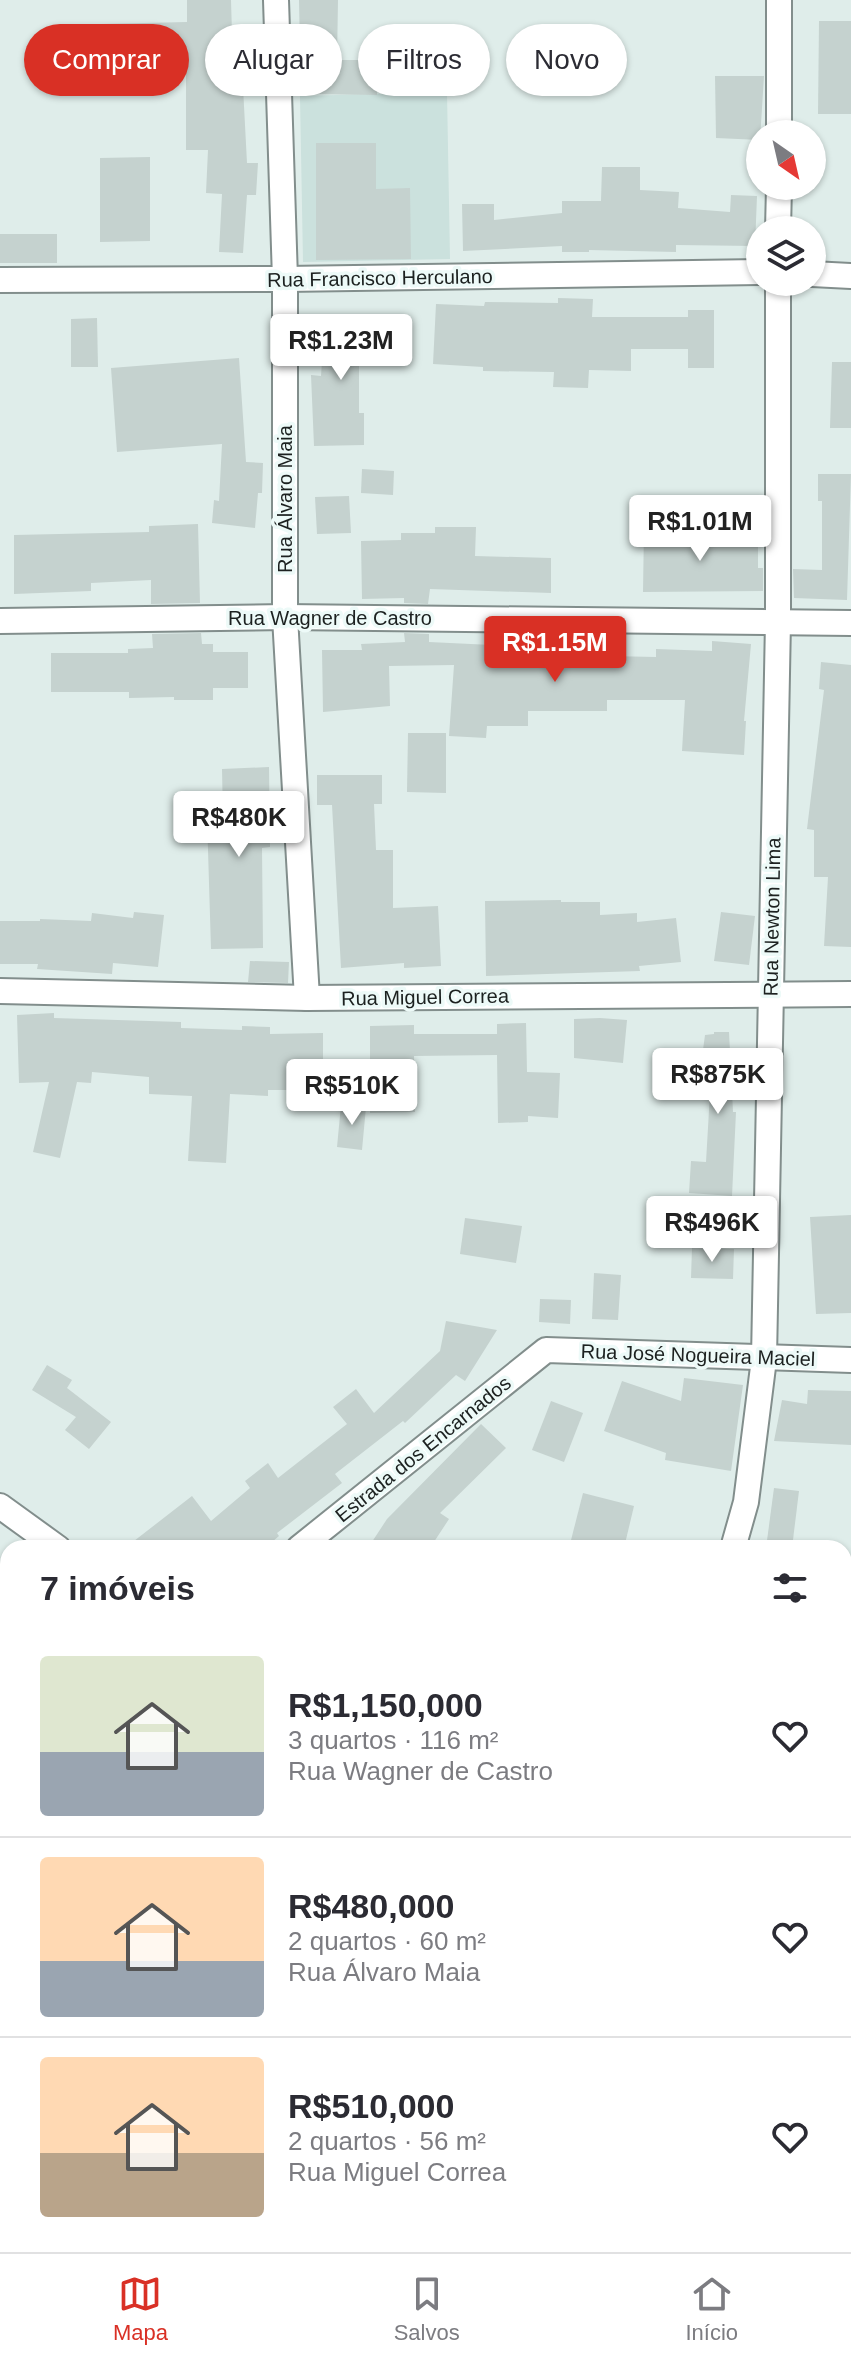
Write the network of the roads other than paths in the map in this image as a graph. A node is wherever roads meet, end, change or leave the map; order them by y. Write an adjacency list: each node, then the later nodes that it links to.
1 (276, 0): 7 (street, Rua Álvaro Maia)
2 (779, 0): 3 (street)
3 (779, 120)
4 (746, 272): 7 (street, Rua Francisco Herculano)
5 (826, 275): 6 (street)
6 (851, 276)
7 (285, 279): 8 (street, Rua Francisco Herculano); 10 (street, Rua Álvaro Maia)
8 (0, 280)
9 (778, 296): 12 (street, Rua Newton Lima)
10 (285, 617): 11 (street, Rua Wagner de Castro); 12 (street, Rua Wagner de Castro); 17 (street, Rua Álvaro Maia)
11 (0, 621)
12 (778, 621): 13 (street, Rua Wagner de Castro); 15 (street, Rua Newton Lima)
13 (851, 623)
14 (0, 991): 17 (street, Rua Miguel Correa)
15 (770, 993): 16 (street, Rua Miguel Correa); 17 (street, Rua Miguel Correa); 19 (street, Rua Newton Lima)
16 (851, 994)
17 (307, 998)
18 (546, 1350): 19 (street, Rua José Nogueira Maciel); 23 (street, Estrada dos Encarnados)
19 (764, 1359): 20 (street, Rua José Nogueira Maciel); 24 (street, Rua Newton Lima)
20 (851, 1360)
21 (0, 1506): 22 (street)
22 (47, 1540)
23 (309, 1540)
24 (735, 1540)

